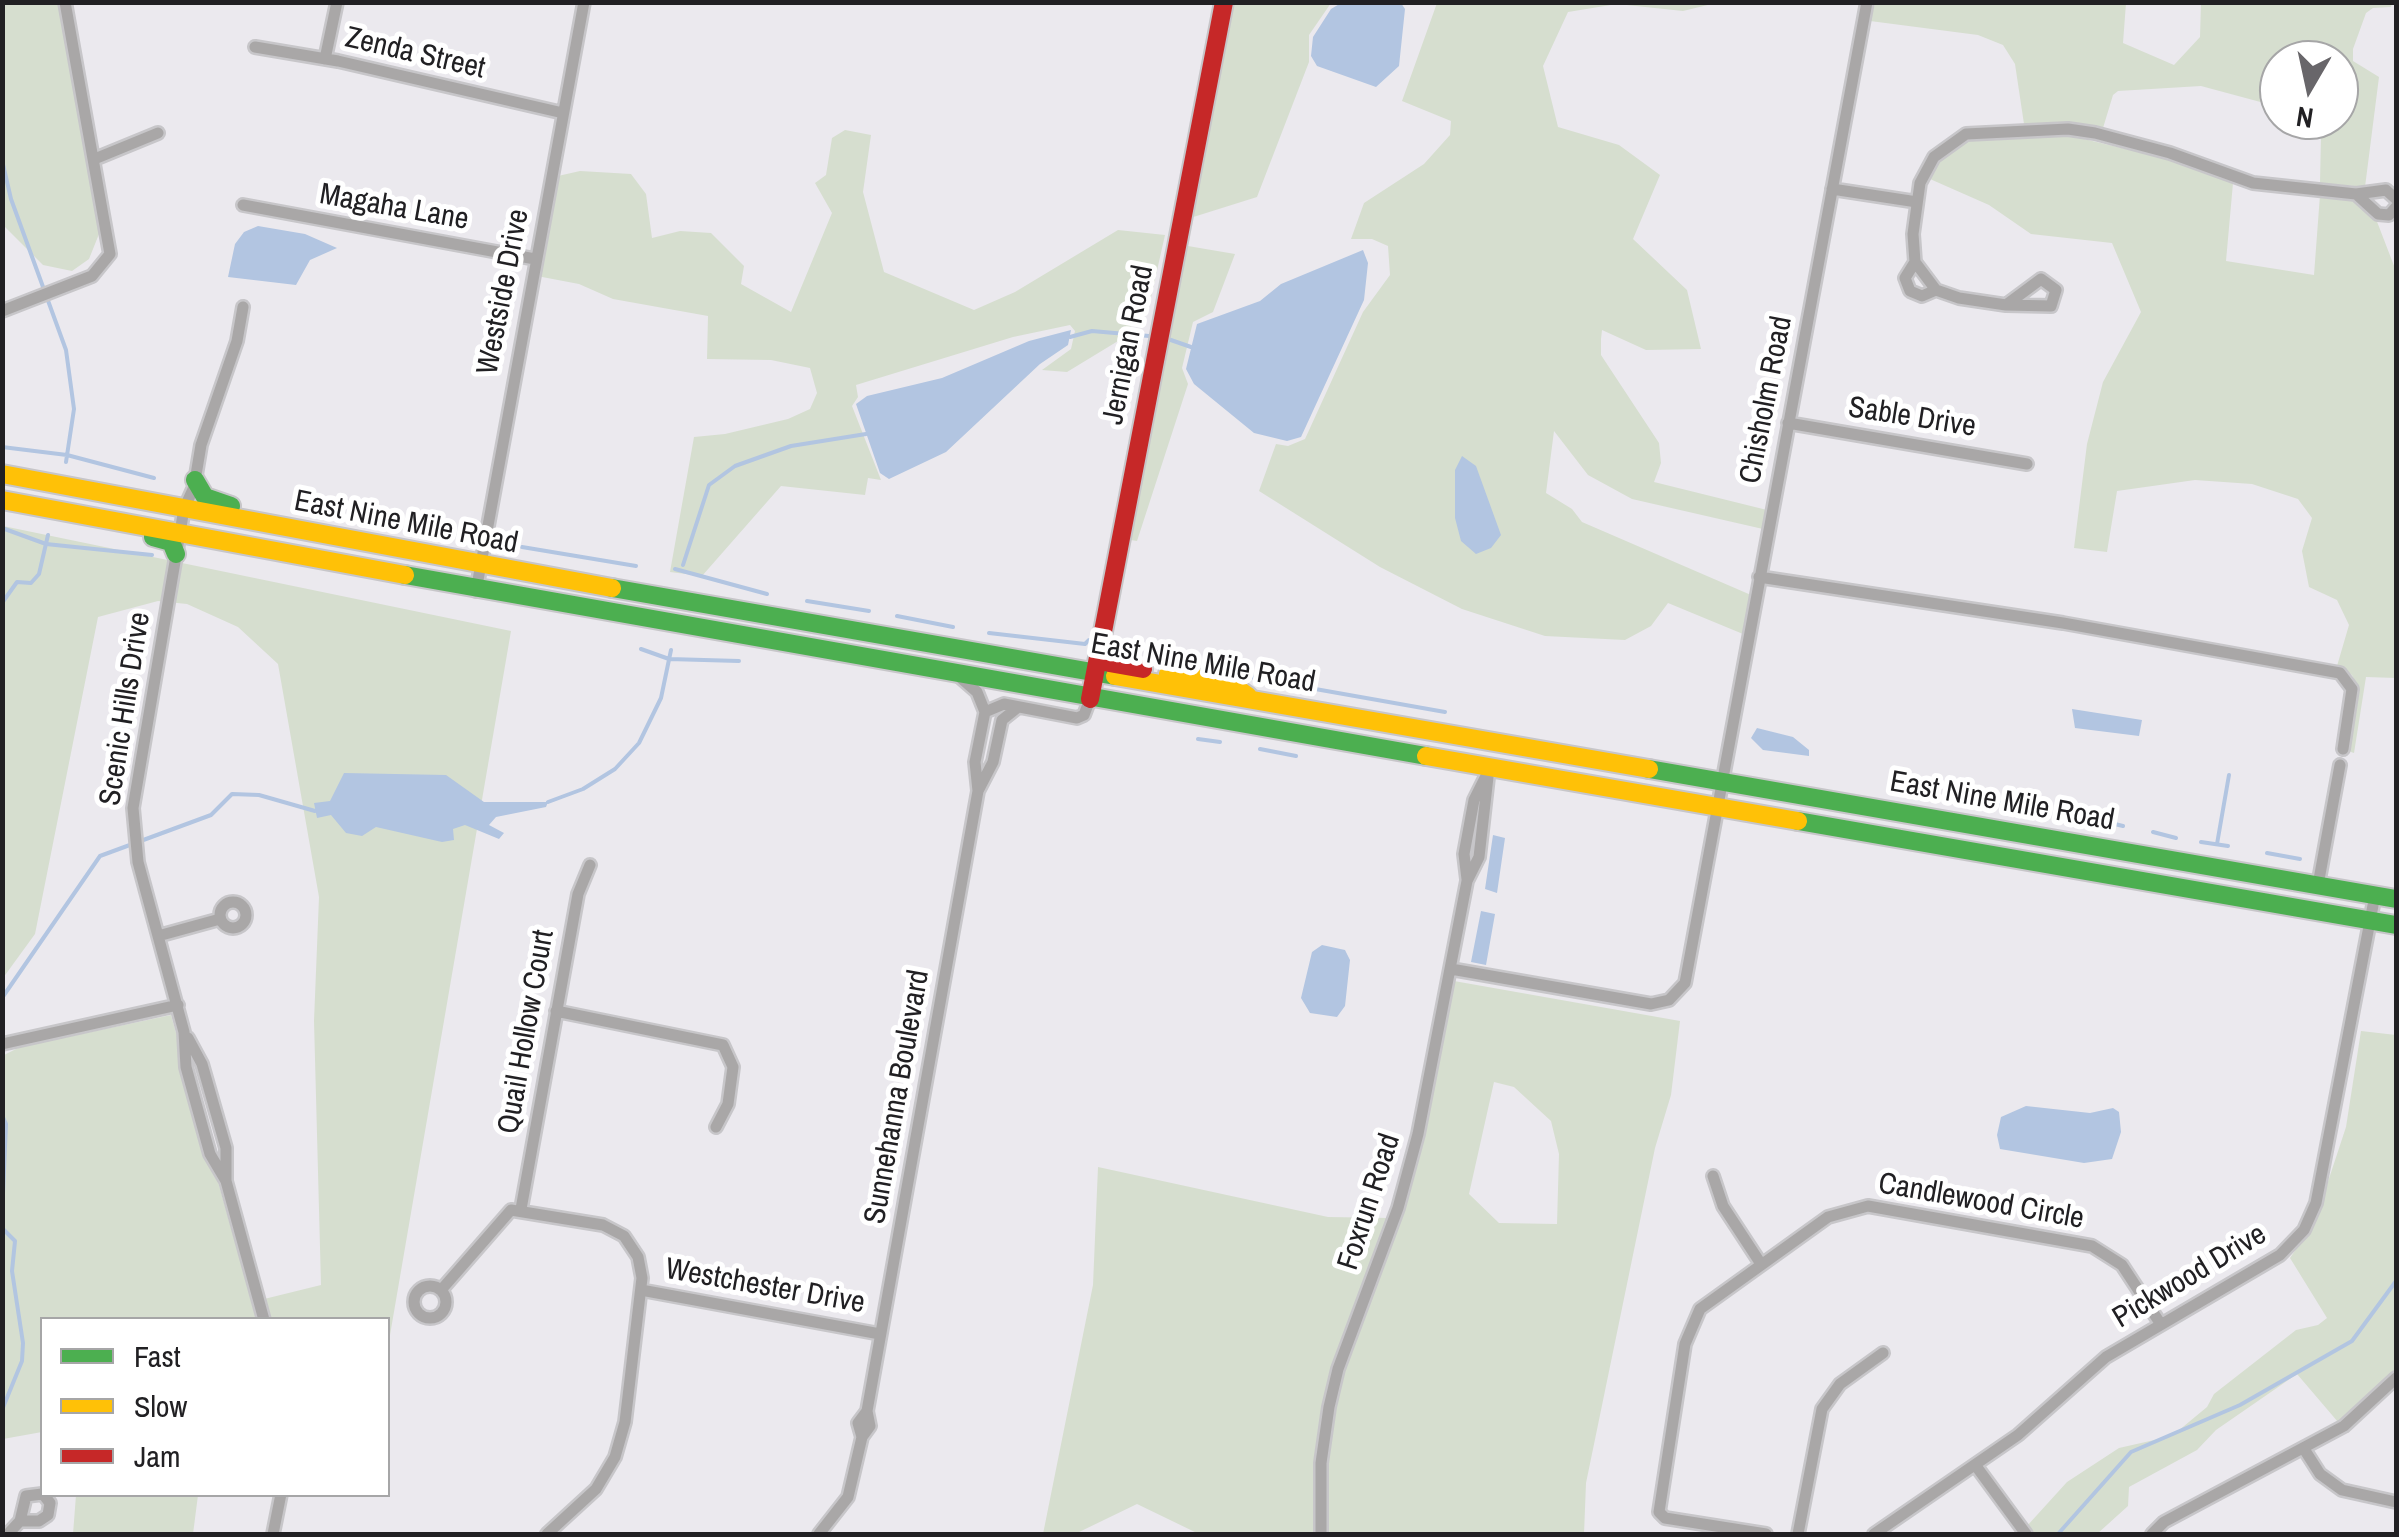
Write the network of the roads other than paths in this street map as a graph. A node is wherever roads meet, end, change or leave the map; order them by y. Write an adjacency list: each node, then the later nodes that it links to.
1 (65, 2): 10 (street)
2 (337, 2): 7 (street)
3 (584, 2): 8 (street, Westside Drive)
4 (1224, 2): 40 (main road, Jernigan Road)
5 (1867, 2): 11 (street, Chisholm Road)
6 (255, 47): 7 (street, Zenda Street)
7 (325, 59): 8 (street, Zenda Street)
8 (563, 113): 17 (street, Westside Drive)
9 (158, 133): 10 (street)
10 (96, 158): 22 (street)
11 (1832, 189): 14 (street); 23 (street, Chisholm Road)
12 (2356, 194): 13 (street); 14 (street); 16 (street)
13 (2396, 199)
14 (1916, 202): 18 (street)
15 (243, 205): 17 (street, Magaha Lane)
16 (2396, 207)
17 (535, 259): 36 (street, Westside Drive)
18 (1915, 262): 19 (street); 19 (street)
19 (1936, 290): 20 (street)
20 (2006, 304)
21 (243, 307): 26 (street, Scenic Hills Drive)
22 (2, 311)
23 (1788, 424): 24 (street, Sable Drive); 37 (street, Chisholm Road)
24 (2027, 464)
25 (2, 474): 28 (main road, East Nine Mile Road)
26 (195, 480): 31 (street, Scenic Hills Drive); 32 (main road)
27 (2, 482): 28 (main road)
28 (82, 489): 31 (main road, East Nine Mile Road)
29 (2, 491): 31 (main road)
30 (3, 500): 33 (main road, East Nine Mile Road); 34 (main road)
31 (184, 509): 32 (main road, East Nine Mile Road); 33 (street, Scenic Hills Drive)
32 (306, 532): 35 (main road, East Nine Mile Road)
33 (180, 534): 34 (street, Scenic Hills Drive); 35 (main road); 38 (main road, East Nine Mile Road)
34 (176, 554): 60 (street, Scenic Hills Drive)
35 (449, 559): 36 (main road, East Nine Mile Road)
36 (479, 564): 38 (street, Westside Drive); 40 (main road, East Nine Mile Road)
37 (1759, 577): 46 (street); 50 (street, Chisholm Road)
38 (476, 590): 39 (main road, East Nine Mile Road)
39 (852, 657): 40 (main road); 41 (main road, East Nine Mile Road)
40 (1096, 664): 42 (main road, Jernigan Road); 43 (main road, East Nine Mile Road)
41 (958, 675): 42 (main road, East Nine Mile Road); 45 (street)
42 (1090, 698): 44 (street); 48 (main road, East Nine Mile Road)
43 (1282, 706): 48 (main road); 49 (main road, East Nine Mile Road)
44 (1017, 708): 45 (street); 51 (street, Sunnehanna Boulevard)
45 (985, 712): 51 (street, Sunnehanna Boulevard)
46 (2343, 748)
47 (2340, 765): 54 (street)
48 (1490, 768): 49 (main road); 52 (main road, East Nine Mile Road); 61 (street, Foxrun Road)
49 (1680, 774): 50 (main road, East Nine Mile Road)
50 (1722, 781): 52 (street, Chisholm Road); 54 (main road, East Nine Mile Road)
51 (978, 791): 73 (street, Sunnehanna Boulevard)
52 (1718, 807): 58 (main road, East Nine Mile Road); 61 (street, Chisholm Road)
53 (590, 865): 63 (street, Quail Hollow Court)
54 (2318, 885): 55 (main road, East Nine Mile Road)
55 (2375, 895): 56 (main road, East Nine Mile Road); 58 (street, Pickwood Drive)
56 (2396, 899)
57 (220, 919): 60 (street)
58 (2370, 920): 59 (main road, East Nine Mile Road); 72 (street, Pickwood Drive)
59 (2396, 925)
60 (158, 936): 62 (street, Scenic Hills Drive)
61 (1451, 969): 87 (street, Foxrun Road)
62 (178, 1005): 64 (street); 71 (street, Scenic Hills Drive)
63 (556, 1011): 65 (street); 67 (street, Quail Hollow Court)
64 (2, 1044)
65 (716, 1128)
66 (1713, 1176): 68 (street)
67 (521, 1210): 69 (street); 70 (street)
68 (1762, 1264): 72 (street, Candlewood Circle); 88 (street, Candlewood Circle)
69 (442, 1289)
70 (640, 1290): 73 (street, Westchester Drive); 85 (street)
71 (263, 1317)
72 (2160, 1323): 77 (street, Pickwood Drive)
73 (880, 1334): 86 (street, Sunnehanna Boulevard)
74 (1883, 1353): 89 (street)
75 (2396, 1378): 76 (street)
76 (2304, 1449): 81 (street); 92 (street)
77 (1976, 1466): 90 (street, Pickwood Drive); 91 (street)
78 (40, 1494): 82 (street)
79 (45, 1497): 82 (street)
80 (280, 1497): 84 (street)
81 (2396, 1502)
82 (20, 1521): 83 (street)
83 (8, 1534)
84 (273, 1534)
85 (547, 1534)
86 (818, 1534)
87 (1322, 1534)
88 (1766, 1534)
89 (1798, 1534)
90 (1874, 1534)
91 (2026, 1534)
92 (2152, 1534)

